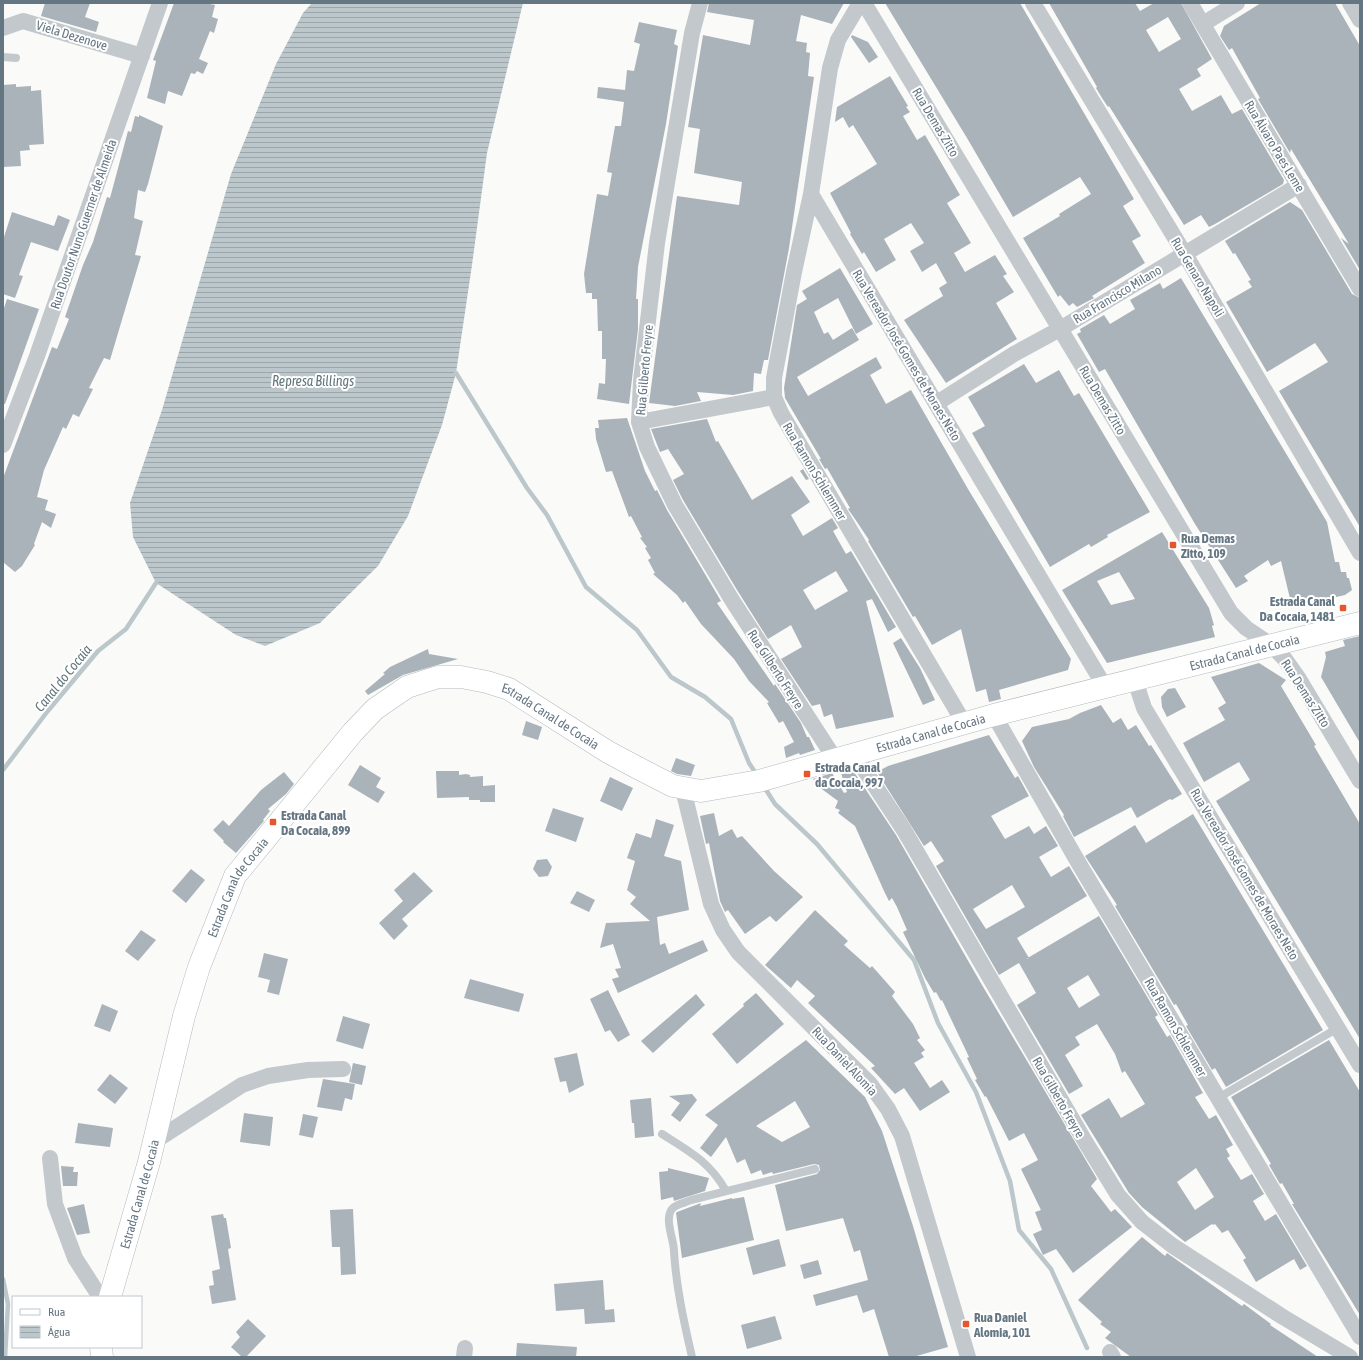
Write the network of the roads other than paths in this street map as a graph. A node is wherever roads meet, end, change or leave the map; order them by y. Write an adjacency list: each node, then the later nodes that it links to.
1 (160, 3): 12 (street, Rua Doutor Nuno Guerner de Almeida)
2 (700, 3): 22 (street, Rua Gilberto Freyre)
3 (860, 3): 16 (street)
4 (864, 3): 19 (street, Rua Demas Zitto)
5 (1033, 3): 17 (street, Rua Genaro Napoli)
6 (1190, 3): 10 (street, Rua Álvaro Paes Leme)
7 (1237, 3): 10 (street)
8 (1350, 3): 9 (street)
9 (1360, 20)
10 (1203, 24): 15 (street, Rua Álvaro Paes Leme)
11 (3, 28): 12 (street, Viela Dezenove)
12 (142, 56): 23 (street, Rua Doutor Nuno Guerner de Almeida)
13 (3, 58): 14 (lane)
14 (16, 58)
15 (1299, 185): 17 (street, Rua Francisco Milano); 18 (street, Rua Álvaro Paes Leme)
16 (811, 194): 20 (street, Rua Ramon Schlemmer); 21 (street, Rua Vereador José Gomes de Moraes Neto)
17 (1184, 253): 19 (street, Rua Francisco Milano); 24 (street, Rua Genaro Napoli)
18 (1360, 289)
19 (1060, 329): 21 (street, Rua Francisco Milano); 26 (street, Rua Demas Zitto)
20 (774, 397): 22 (street); 30 (street, Rua Ramon Schlemmer)
21 (937, 403): 28 (street, Rua Vereador José Gomes de Moraes Neto)
22 (639, 422): 31 (street, Rua Gilberto Freyre)
23 (3, 445)
24 (1360, 553)
25 (1360, 623): 26 (main road, Estrada Canal de Cocaia)
26 (1271, 644): 27 (main road, Estrada Canal de Cocaia); 32 (street, Rua Demas Zitto)
27 (1135, 680): 28 (main road, Estrada Canal de Cocaia); 34 (street, Rua Vereador José Gomes de Moraes Neto)
28 (1105, 687): 29 (main road, Estrada Canal de Cocaia)
29 (994, 715): 30 (main road, Estrada Canal de Cocaia); 37 (street, Rua Ramon Schlemmer)
30 (964, 723): 31 (main road, Estrada Canal de Cocaia)
31 (844, 757): 33 (main road, Estrada Canal de Cocaia); 48 (street, Rua Gilberto Freyre)
32 (1360, 781)
33 (683, 789): 39 (main road, Estrada Canal de Cocaia); 47 (street, Rua Daniel Alomia)
34 (1338, 1028): 35 (street, Rua Vereador José Gomes de Moraes Neto); 37 (lane)
35 (1360, 1065)
36 (343, 1069): 39 (street)
37 (1218, 1098): 45 (street, Rua Ramon Schlemmer)
38 (662, 1134): 42 (lane)
39 (155, 1141): 44 (main road, Estrada Canal de Cocaia)
40 (50, 1158): 43 (street)
41 (815, 1169): 42 (lane)
42 (726, 1191): 46 (lane)
43 (99, 1296)
44 (110, 1296)
45 (1360, 1337)
46 (692, 1357)
47 (968, 1357)
48 (1350, 1357)

